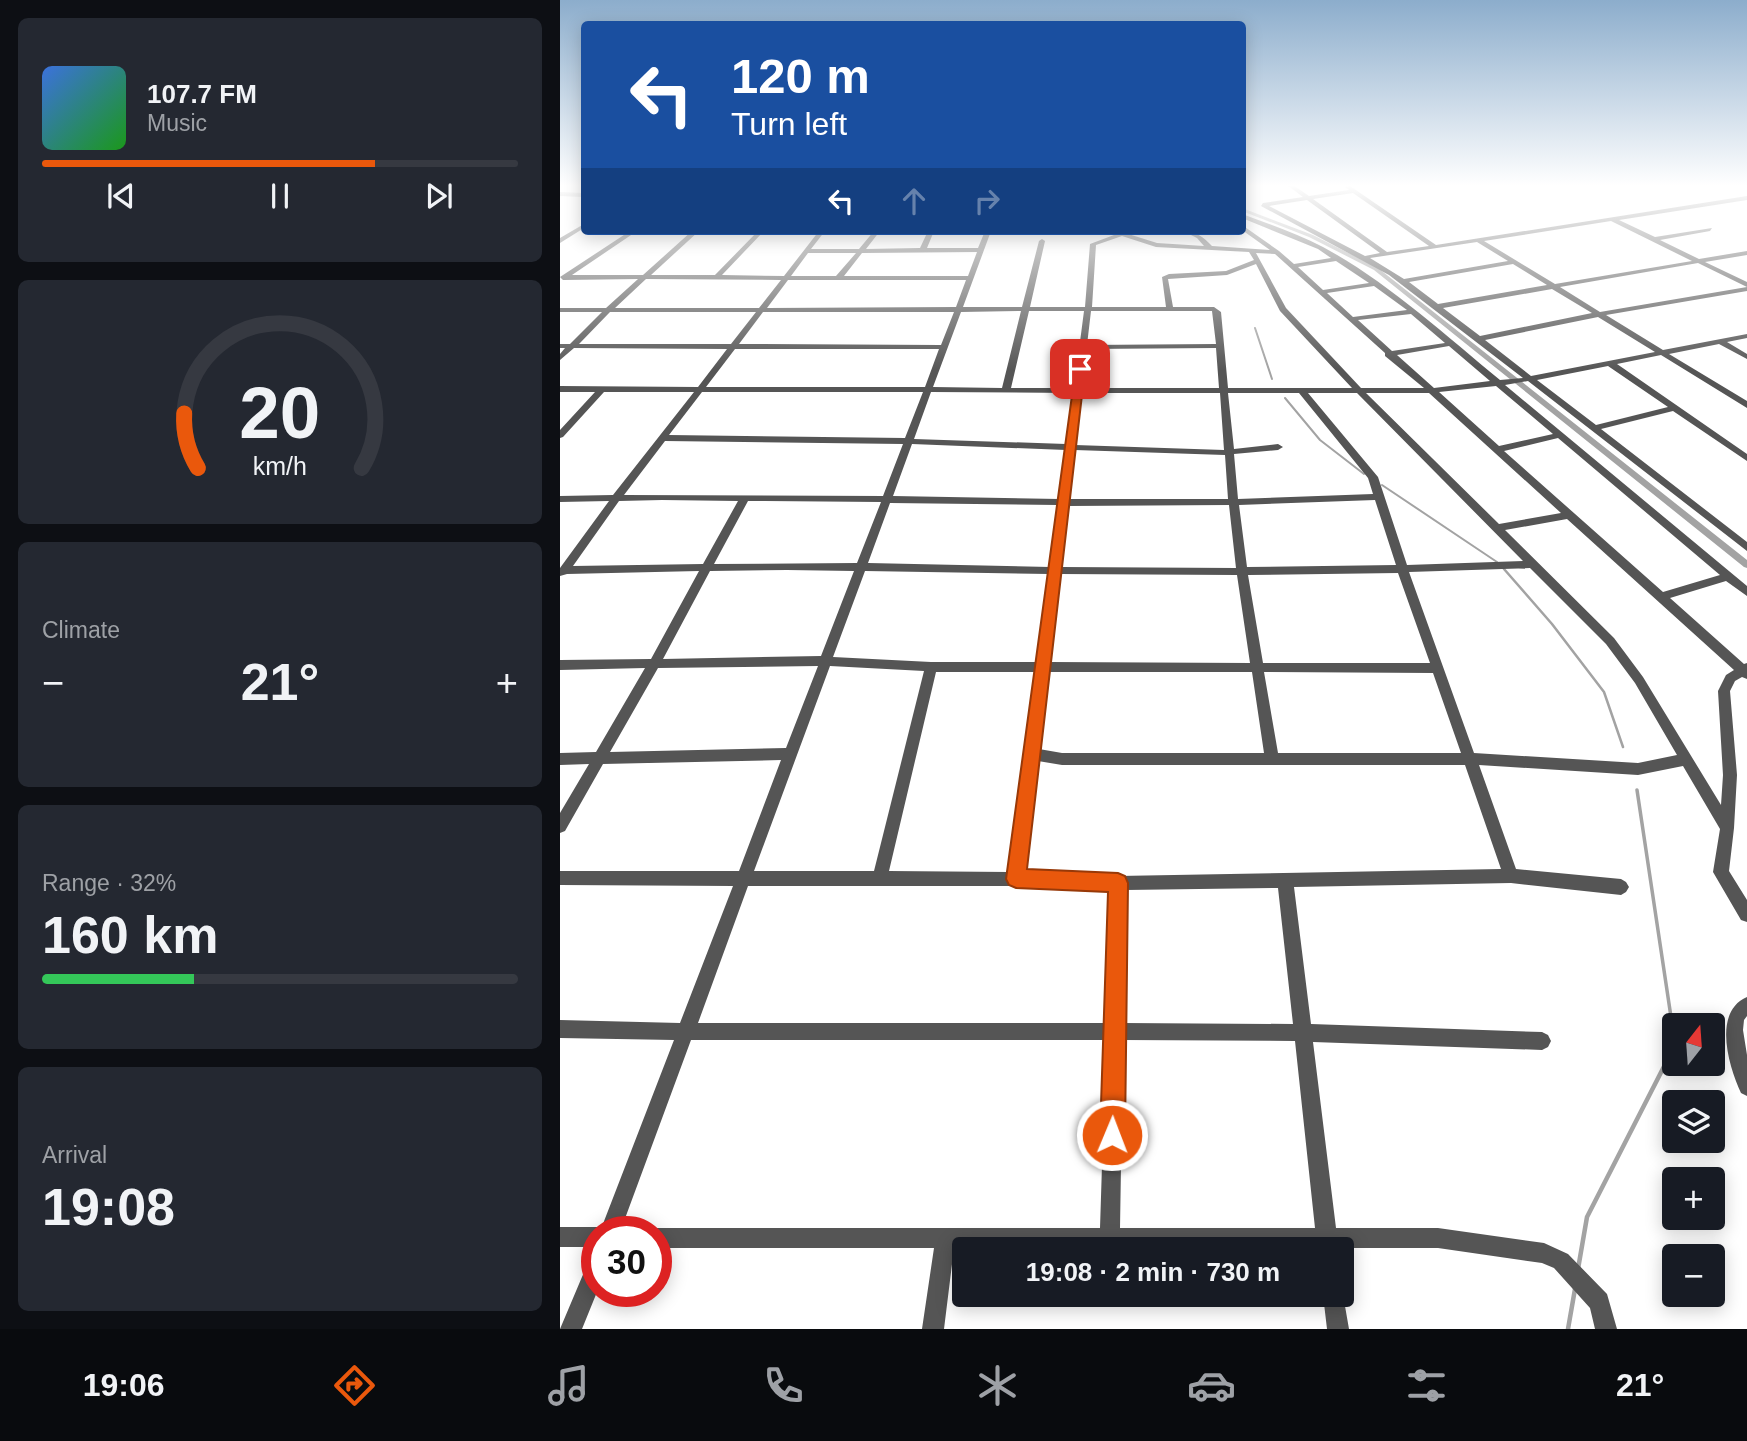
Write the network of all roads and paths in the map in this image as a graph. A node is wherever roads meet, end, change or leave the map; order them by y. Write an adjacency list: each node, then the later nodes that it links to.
1 (609, 247): 33 (street)
2 (679, 247): 32 (street)
3 (746, 247): 34 (street)
4 (810, 247): 22 (street)
5 (865, 247): 19 (street)
6 (924, 247): 20 (street)
7 (982, 247): 21 (street)
8 (1040, 247): 47 (street)
9 (1094, 247): 48 (street)
10 (1192, 247): 18 (street)
11 (1270, 247): 23 (street)
12 (1315, 247): 28 (street)
13 (1347, 247): 27 (street)
14 (1376, 247): 25 (street)
15 (1428, 247): 25 (street)
16 (1489, 247): 30 (street)
17 (1672, 247): 29 (street)
18 (1210, 248): 26 (street)
19 (863, 250): 20 (street); 22 (street); 36 (street)
20 (923, 250): 21 (street)
21 (981, 250): 37 (street)
22 (807, 251): 35 (street)
23 (1277, 252): 26 (street); 31 (street)
24 (1747, 253): 29 (street)
25 (1386, 254): 27 (street)
26 (1255, 256): 44 (street); 80 (street)
27 (1367, 257): 38 (street)
28 (1339, 259): 31 (street); 39 (street)
29 (1700, 261): 40 (street); 41 (street)
30 (1514, 262): 38 (street); 40 (street)
31 (1293, 266): 42 (street)
32 (646, 277): 33 (street); 34 (street); 50 (street)
33 (562, 278)
34 (716, 278): 35 (street)
35 (787, 278): 36 (street); 45 (street)
36 (838, 278): 37 (street)
37 (970, 278): 46 (street)
38 (1404, 281): 43 (street)
39 (1376, 284): 42 (street); 51 (street)
40 (1555, 286): 43 (street); 52 (street)
41 (1747, 287): 52 (street)
42 (1322, 292): 53 (street)
43 (1439, 306): 55 (street)
44 (1170, 308): 48 (street); 60 (street)
45 (762, 309): 46 (street); 50 (street); 61 (street)
46 (958, 309): 47 (street); 62 (street)
47 (1024, 309): 48 (street); 75 (street)
48 (1088, 309): 63 (street)
49 (560, 310): 50 (street)
50 (608, 310): 59 (street)
51 (1412, 312): 53 (street); 57 (street)
52 (1600, 314): 55 (street); 64 (street)
53 (1351, 320): 65 (street)
54 (1747, 336): 56 (street)
55 (1479, 340): 69 (street)
56 (1720, 341): 64 (street); 66 (street)
57 (1450, 344): 65 (street); 70 (street)
58 (560, 346): 59 (street)
59 (573, 346): 61 (street); 67 (street)
60 (1218, 346): 63 (street); 78 (street)
61 (734, 347): 62 (street); 73 (street)
62 (942, 347): 74 (street)
63 (1082, 347): 76 (street)
64 (1661, 353): 68 (street); 81 (street)
65 (1388, 354): 77 (street)
66 (1747, 357)
67 (560, 358)
68 (1610, 363): 69 (street); 82 (street)
69 (1526, 380): 70 (street); 83 (street)
70 (1502, 384): 77 (street); 85 (street)
71 (560, 389): 72 (street)
72 (601, 390): 73 (street); 84 (street)
73 (699, 390): 74 (street); 86 (street)
74 (926, 390): 75 (street); 87 (street)
75 (1006, 390): 76 (street)
76 (1077, 391): 78 (street); 89 (street)
77 (1429, 391): 80 (street); 90 (street)
78 (1223, 392): 79 (street); 91 (street)
79 (1302, 392): 80 (street); 95 (street)
80 (1360, 392): 102 (street)
81 (1747, 405)
82 (1675, 408): 83 (street); 92 (street)
83 (1595, 428): 103 (street)
84 (560, 435)
85 (1559, 435): 90 (street); 111 (street)
86 (663, 438): 87 (street); 93 (street)
87 (908, 441): 89 (street); 94 (street)
88 (1278, 447): 91 (street)
89 (1070, 448): 91 (street); 98 (street)
90 (1496, 450): 101 (street)
91 (1229, 453): 99 (street)
92 (1747, 458)
93 (617, 497): 96 (street); 97 (street); 100 (street); 110 (street)
94 (886, 497): 96 (street); 98 (street); 105 (street)
95 (1380, 497): 99 (street); 107 (street)
96 (744, 498): 106 (street)
97 (560, 499)
98 (1064, 501): 99 (street); 108 (street)
99 (1233, 503): 109 (street)
100 (560, 507)
101 (1569, 515): 102 (street); 113 (street)
102 (1497, 528): 104 (street)
103 (1747, 547)
104 (1533, 564): 107 (street); 127 (street)
105 (859, 567): 106 (street); 108 (street); 114 (street)
106 (705, 569): 110 (street); 115 (street)
107 (1403, 570): 109 (street); 120 (street)
108 (1055, 571): 109 (street); 118 (street)
109 (1242, 571): 119 (street)
110 (562, 573)
111 (1729, 576): 112 (street); 113 (street)
112 (1747, 592)
113 (1661, 597): 121 (street)
114 (825, 661): 115 (street); 117 (street); 122 (street)
115 (654, 664): 116 (street); 128 (street)
116 (560, 665)
117 (931, 667): 118 (street); 134 (street)
118 (1043, 667): 119 (street); 123 (street)
119 (1257, 668): 120 (street); 125 (street)
120 (1438, 668): 126 (street)
121 (1745, 670): 130 (street)
122 (788, 754): 128 (street); 133 (street)
123 (1032, 754): 125 (street); 135 (street)
124 (560, 759): 128 (street)
125 (1272, 759): 126 (street)
126 (1470, 759): 127 (street); 131 (street)
127 (1687, 759): 130 (street)
128 (598, 760): 129 (street)
129 (560, 826)
130 (1727, 828): 139 (street)
131 (1511, 876): 136 (street); 138 (street)
132 (560, 878): 133 (street)
133 (742, 878): 134 (street); 142 (street)
134 (880, 879): 135 (street)
135 (1016, 879): 137 (street)
136 (1285, 879): 137 (street); 144 (street)
137 (1118, 883): 143 (street)
138 (1621, 887)
139 (1747, 914)
140 (1747, 1006): 146 (street)
141 (560, 1029): 142 (street)
142 (686, 1032): 143 (street); 147 (street)
143 (1115, 1033): 144 (street); 150 (street)
144 (1303, 1033): 145 (street); 151 (street)
145 (1542, 1041)
146 (1747, 1087)
147 (616, 1216)
148 (560, 1237): 149 (street)
149 (581, 1237)
150 (1110, 1237)
151 (1327, 1237)
152 (672, 1238): 153 (street)
153 (946, 1240): 154 (street); 159 (street)
154 (952, 1240)
155 (1354, 1243): 161 (street)
156 (581, 1304): 158 (street)
157 (1335, 1307): 160 (street)
158 (571, 1329)
159 (933, 1329)
160 (1338, 1329)
161 (1606, 1329)

